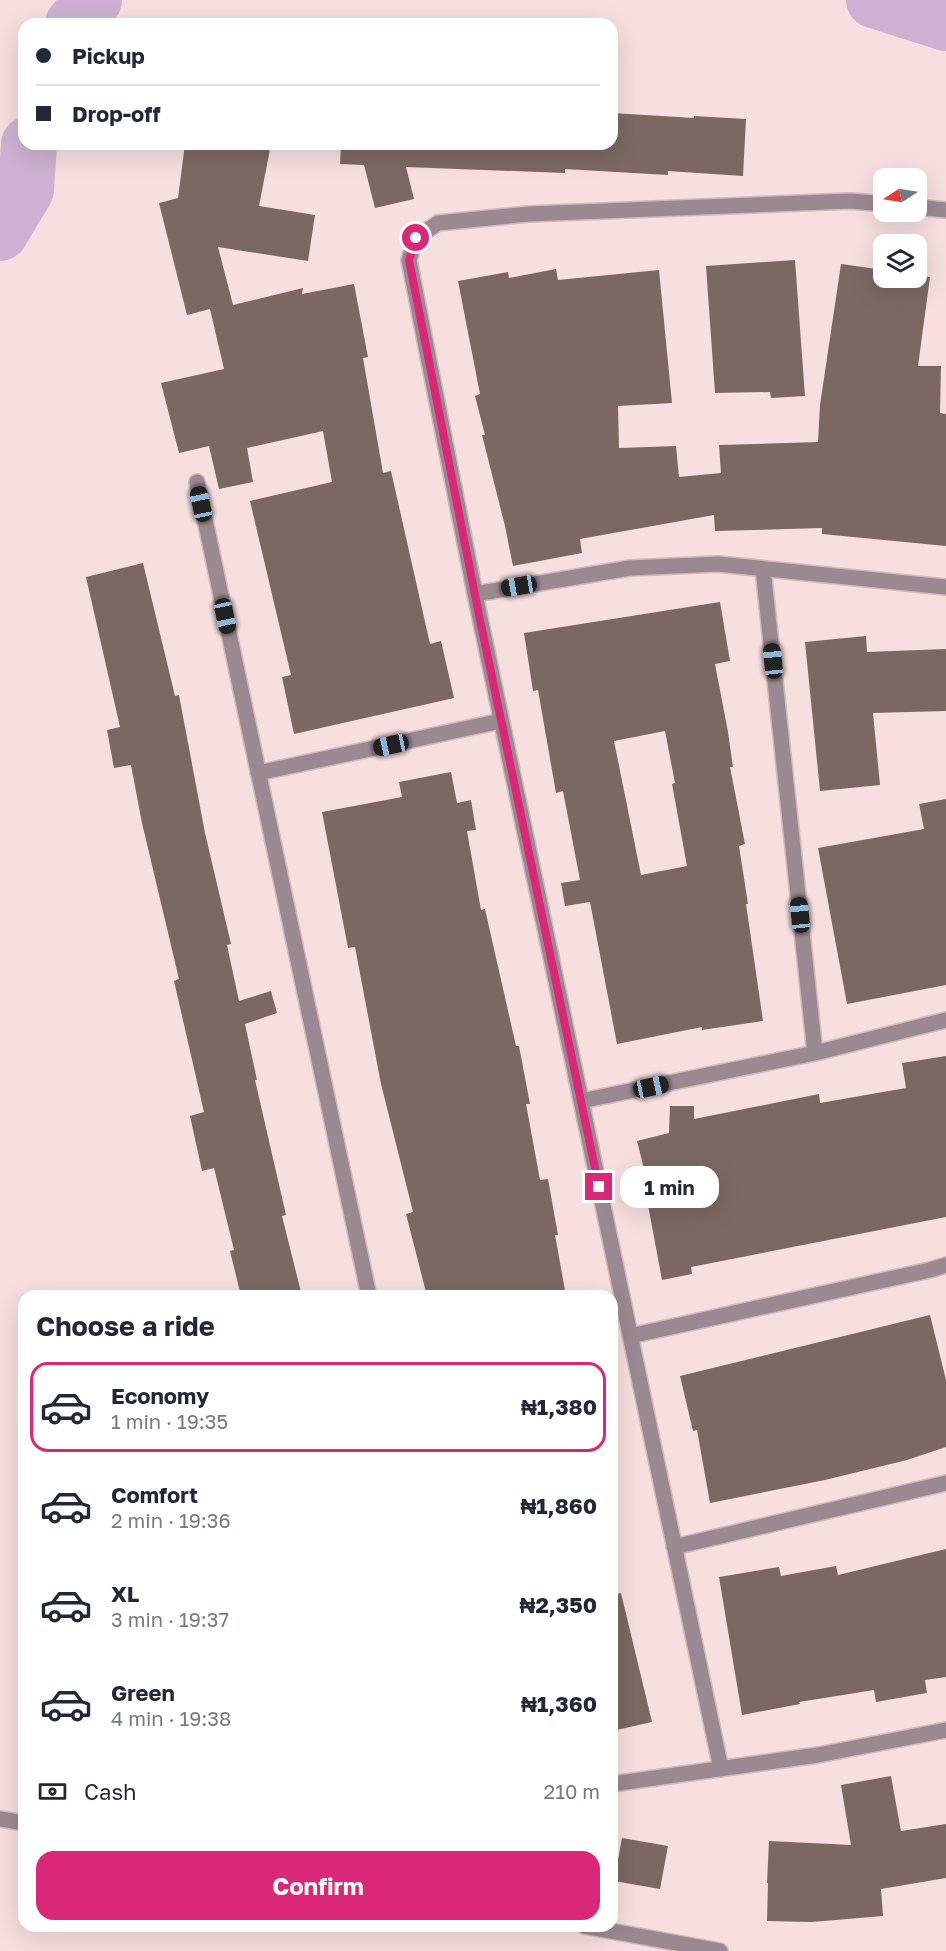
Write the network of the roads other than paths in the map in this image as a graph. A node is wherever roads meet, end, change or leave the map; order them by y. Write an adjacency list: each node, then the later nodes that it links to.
1 (873, 203): 7 (street)
2 (927, 208): 3 (street)
3 (946, 210)
4 (197, 482): 9 (street)
5 (763, 569): 6 (street); 7 (street); 11 (street)
6 (946, 587)
7 (475, 594): 8 (street)
8 (501, 721): 9 (street); 12 (street)
9 (258, 773): 14 (street)
10 (946, 1020): 11 (street)
11 (815, 1053): 12 (street)
12 (581, 1101): 15 (street)
13 (946, 1265): 15 (street)
14 (368, 1290)
15 (630, 1336): 17 (street)
16 (946, 1483): 17 (street)
17 (674, 1547): 19 (street)
18 (946, 1730): 19 (street)
19 (720, 1769): 20 (street)
20 (618, 1783)
21 (0, 1819): 22 (street)
22 (18, 1822)
23 (617, 1932): 24 (street)
24 (720, 1951)

